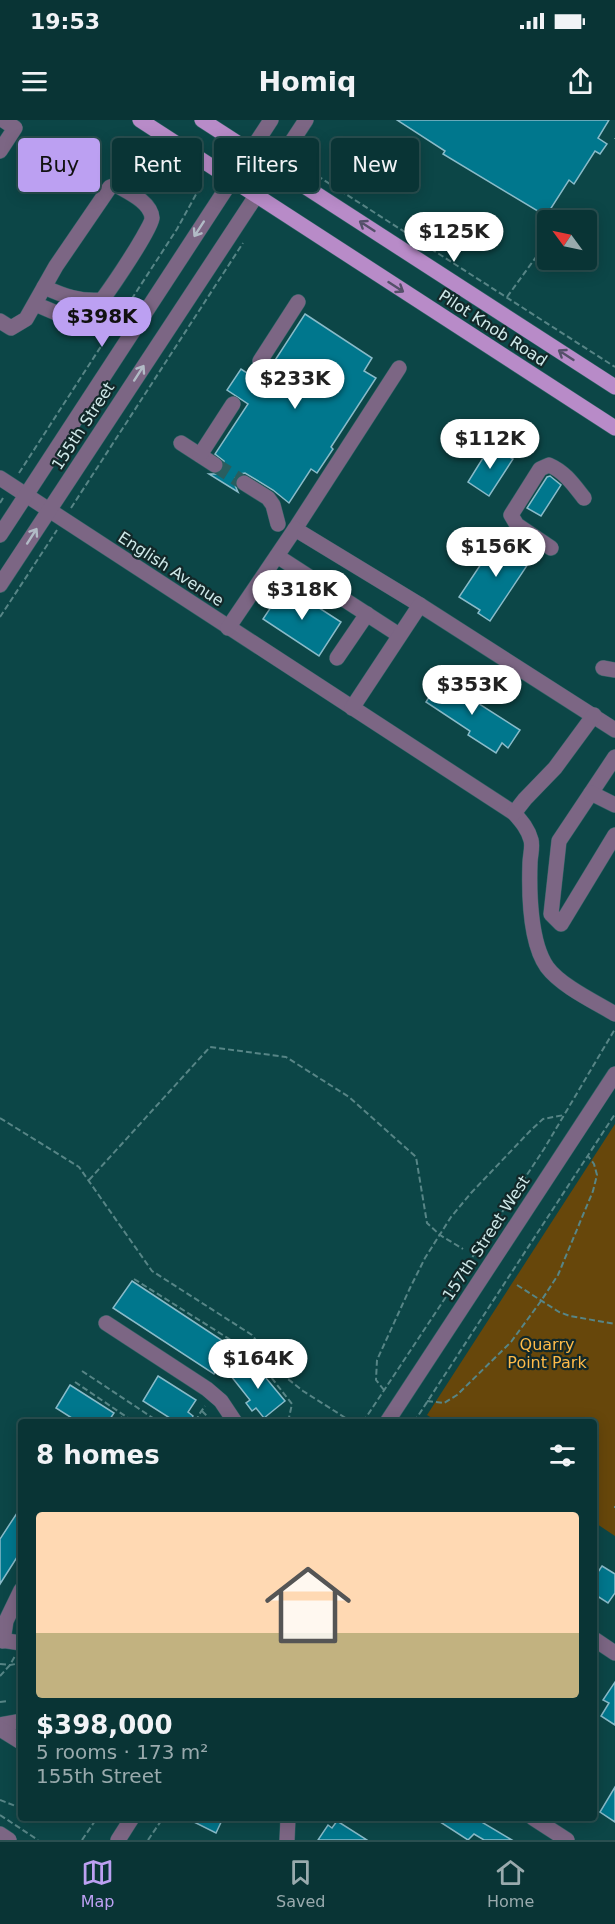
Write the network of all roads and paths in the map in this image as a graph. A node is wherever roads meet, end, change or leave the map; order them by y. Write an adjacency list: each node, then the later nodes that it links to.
1 (3, 120): 9 (street)
2 (140, 120): 10 (main road, Pilot Knob Road)
3 (202, 120): 6 (main road, Pilot Knob Road)
4 (271, 120): 7 (street, 155th Street)
5 (306, 120): 8 (street, 155th Street)
6 (230, 138)
7 (259, 138)
8 (294, 138)
9 (0, 151)
10 (214, 169)
11 (319, 177): 21 (path)
12 (197, 192): 35 (path)
13 (223, 192): 37 (street, 155th Street, one-way to 37)
14 (249, 192): 17 (main road, Pilot Knob Road)
15 (258, 192): 17 (street, 155th Street)
16 (315, 192): 29 (main road, Pilot Knob Road, one-way to 16)
17 (255, 196): 31 (main road, Pilot Knob Road, one-way to 31); 40 (street, 155th Street, one-way to 17)
18 (243, 243): 41 (path)
19 (537, 256): 21 (path)
20 (44, 287): 22 (street); 22 (street); 24 (street)
21 (507, 298): 27 (path)
22 (102, 300): 24 (street)
23 (298, 302): 26 (street)
24 (35, 304): 25 (street)
25 (0, 321)
26 (260, 361)
27 (615, 367)
28 (399, 368): 43 (street)
29 (615, 387)
30 (233, 404): 33 (street)
31 (615, 428)
32 (181, 444): 33 (street)
33 (200, 456): 34 (street)
34 (215, 465)
35 (5, 482): 37 (street, English Avenue); 39 (path)
36 (244, 483): 42 (street)
37 (25, 496): 40 (street, English Avenue); 44 (street, 155th Street)
38 (584, 498): 45 (street)
39 (0, 503)
40 (48, 511): 41 (street, English Avenue); 47 (street, 155th Street, one-way to 40)
41 (63, 520): 50 (path); 51 (street, English Avenue)
42 (278, 524)
43 (295, 529): 46 (street); 48 (street)
44 (0, 535)
45 (551, 548)
46 (277, 556): 49 (street); 51 (street)
47 (0, 585)
48 (420, 605): 52 (street); 55 (street)
49 (367, 614): 52 (street); 53 (street)
50 (0, 617)
51 (228, 628): 54 (street, English Avenue)
52 (399, 635): 54 (street)
53 (338, 658)
54 (352, 708): 60 (street, English Avenue)
55 (594, 715): 56 (street); 60 (street)
56 (615, 730)
57 (615, 757): 58 (street)
58 (591, 793): 59 (street); 62 (street)
59 (615, 805)
60 (514, 813): 63 (street, English Avenue)
61 (615, 835): 64 (street)
62 (558, 851): 63 (street); 64 (street)
63 (531, 852): 65 (street, English Avenue)
64 (556, 920): 65 (street)
65 (534, 931): 66 (street, English Avenue)
66 (615, 1014)
67 (615, 1029): 70 (path)
68 (615, 1074): 95 (street, 157th Street West)
69 (615, 1114): 72 (path)
70 (564, 1115): 74 (path); 83 (path)
71 (0, 1118): 73 (path)
72 (587, 1156): 78 (path); 84 (path)
73 (89, 1180): 74 (path); 93 (path)
74 (440, 1235): 75 (path); 83 (path)
75 (463, 1249)
76 (134, 1279): 92 (path)
77 (517, 1285): 78 (path)
78 (541, 1301): 80 (path); 84 (path)
79 (106, 1323): 91 (street)
80 (615, 1324)
81 (82, 1371): 89 (path)
82 (75, 1382): 86 (path)
83 (384, 1390): 94 (path)
84 (427, 1401): 96 (path)
85 (202, 1410): 90 (path)
86 (123, 1415): 87 (path); 88 (path)
87 (121, 1419)
88 (129, 1419)
89 (154, 1419)
90 (210, 1419)
91 (233, 1419)
92 (289, 1419)
93 (347, 1419)
94 (365, 1419)
95 (389, 1419)
96 (416, 1419)
97 (18, 1596): 98 (street)
98 (1, 1640): 100 (street)
99 (597, 1641): 102 (street)
100 (18, 1643)
101 (18, 1647): 105 (path)
102 (615, 1653)
103 (0, 1664): 105 (path)
104 (18, 1664): 105 (path)
105 (10, 1665): 106 (path)
106 (0, 1676)
107 (8, 1701): 108 (path)
108 (0, 1702)
109 (18, 1721): 110 (street)
110 (0, 1727): 111 (street)
111 (18, 1740)
112 (0, 1800): 113 (path)
113 (18, 1807)
114 (0, 1815): 122 (path)
115 (95, 1821): 123 (path)
116 (130, 1821): 124 (street)
117 (161, 1821): 125 (path)
118 (288, 1821): 126 (street)
119 (538, 1821): 127 (street)
120 (0, 1834): 121 (street)
121 (9, 1840)
122 (38, 1840)
123 (82, 1840)
124 (118, 1840)
125 (148, 1840)
126 (287, 1840)
127 (567, 1840)

